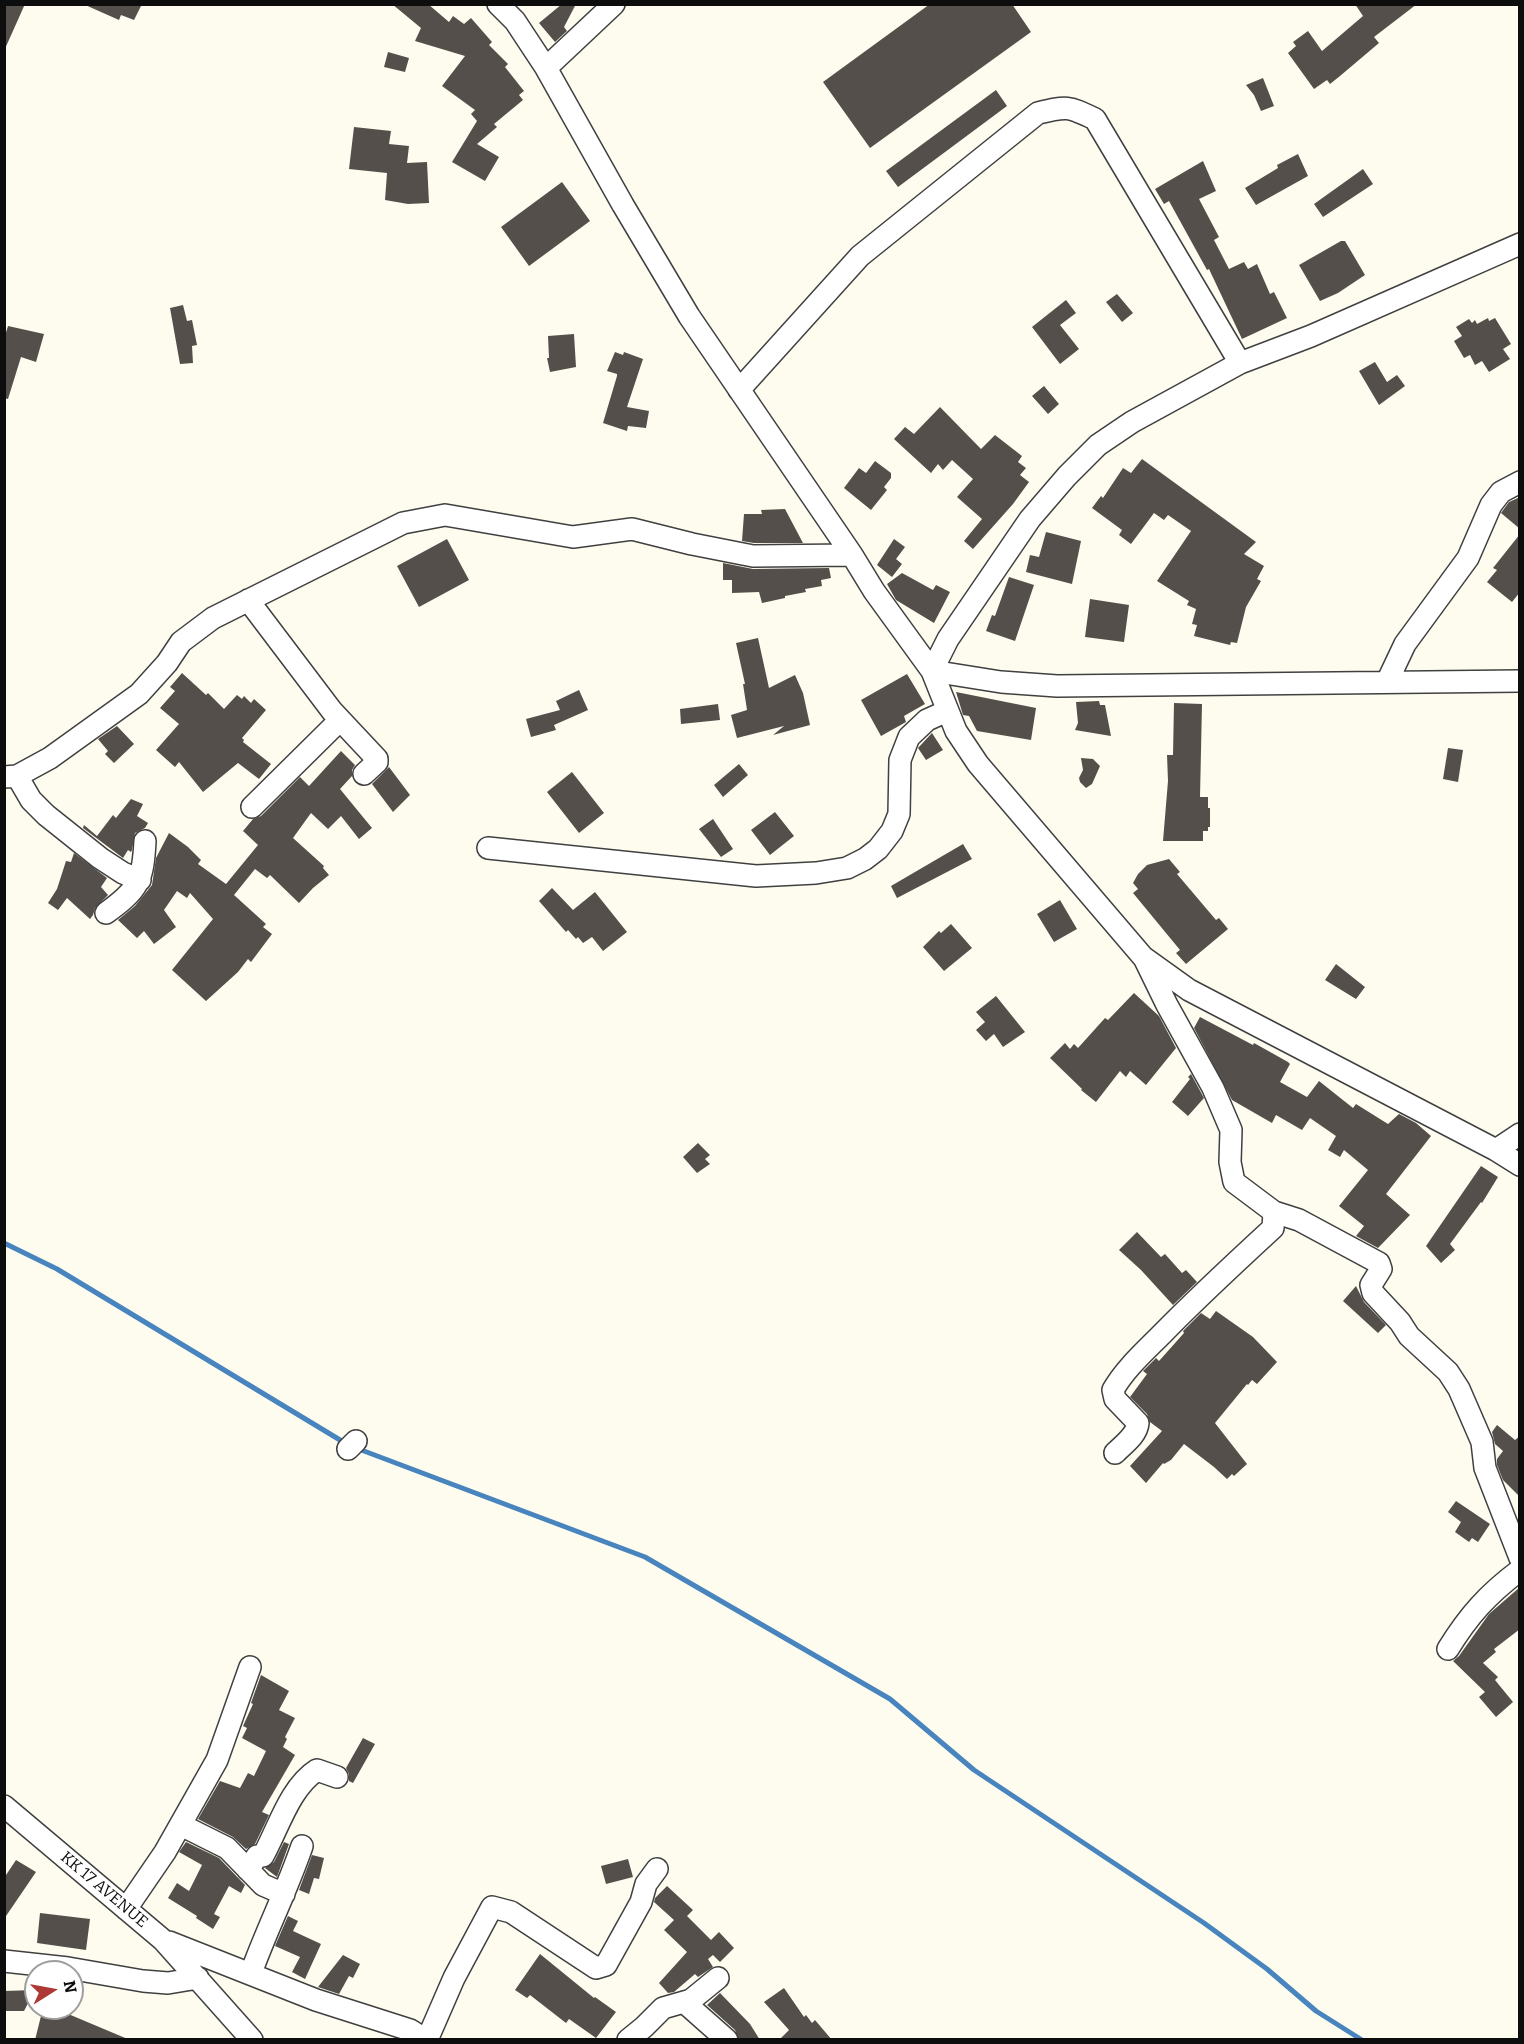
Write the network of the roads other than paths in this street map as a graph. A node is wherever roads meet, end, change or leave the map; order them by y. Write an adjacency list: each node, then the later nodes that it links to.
1 (498, 4): 3 (street)
2 (614, 4): 3 (street)
3 (546, 68): 6 (street)
4 (1520, 244): 5 (street)
5 (1240, 363): 6 (street); 10 (street)
6 (739, 390): 8 (street)
7 (1520, 482): 12 (street)
8 (852, 555): 9 (street); 10 (street)
9 (248, 600): 14 (street); 16 (street)
10 (932, 670): 12 (street); 13 (street)
11 (1520, 681): 12 (street)
12 (1387, 682)
13 (947, 711): 19 (street); 22 (street)
14 (340, 720): 15 (street); 17 (street)
15 (364, 774)
16 (11, 777): 20 (street)
17 (252, 807)
18 (145, 841): 20 (street)
19 (488, 848)
20 (140, 880): 21 (street)
21 (106, 913)
22 (1143, 957): 24 (street); 26 (street)
23 (1520, 1134): 24 (street)
24 (1496, 1150): 25 (street)
25 (1520, 1165)
26 (1274, 1212): 27 (street); 28 (street)
27 (1115, 1453)
28 (1520, 1558)
29 (1520, 1570): 30 (street)
30 (1448, 1649)
31 (250, 1667): 34 (street)
32 (337, 1777): 37 (street)
33 (4, 1806): 39 (street, KK 17 AVENUE)
34 (181, 1825): 37 (street); 39 (street)
35 (302, 1846): 38 (street)
36 (657, 1869): 47 (street)
37 (248, 1870): 38 (street)
38 (284, 1893): 42 (street)
39 (126, 1909): 40 (street, KK 17 AVENUE)
40 (163, 1940): 43 (street, KK 17 AVENUE); 47 (street)
41 (4, 1961): 43 (street)
42 (254, 1965)
43 (198, 1978): 46 (street, KK 17 AVENUE)
44 (718, 1978): 45 (street)
45 (684, 2002): 48 (street); 49 (street)
46 (252, 2040)
47 (426, 2040)
48 (628, 2040)
49 (727, 2040)

